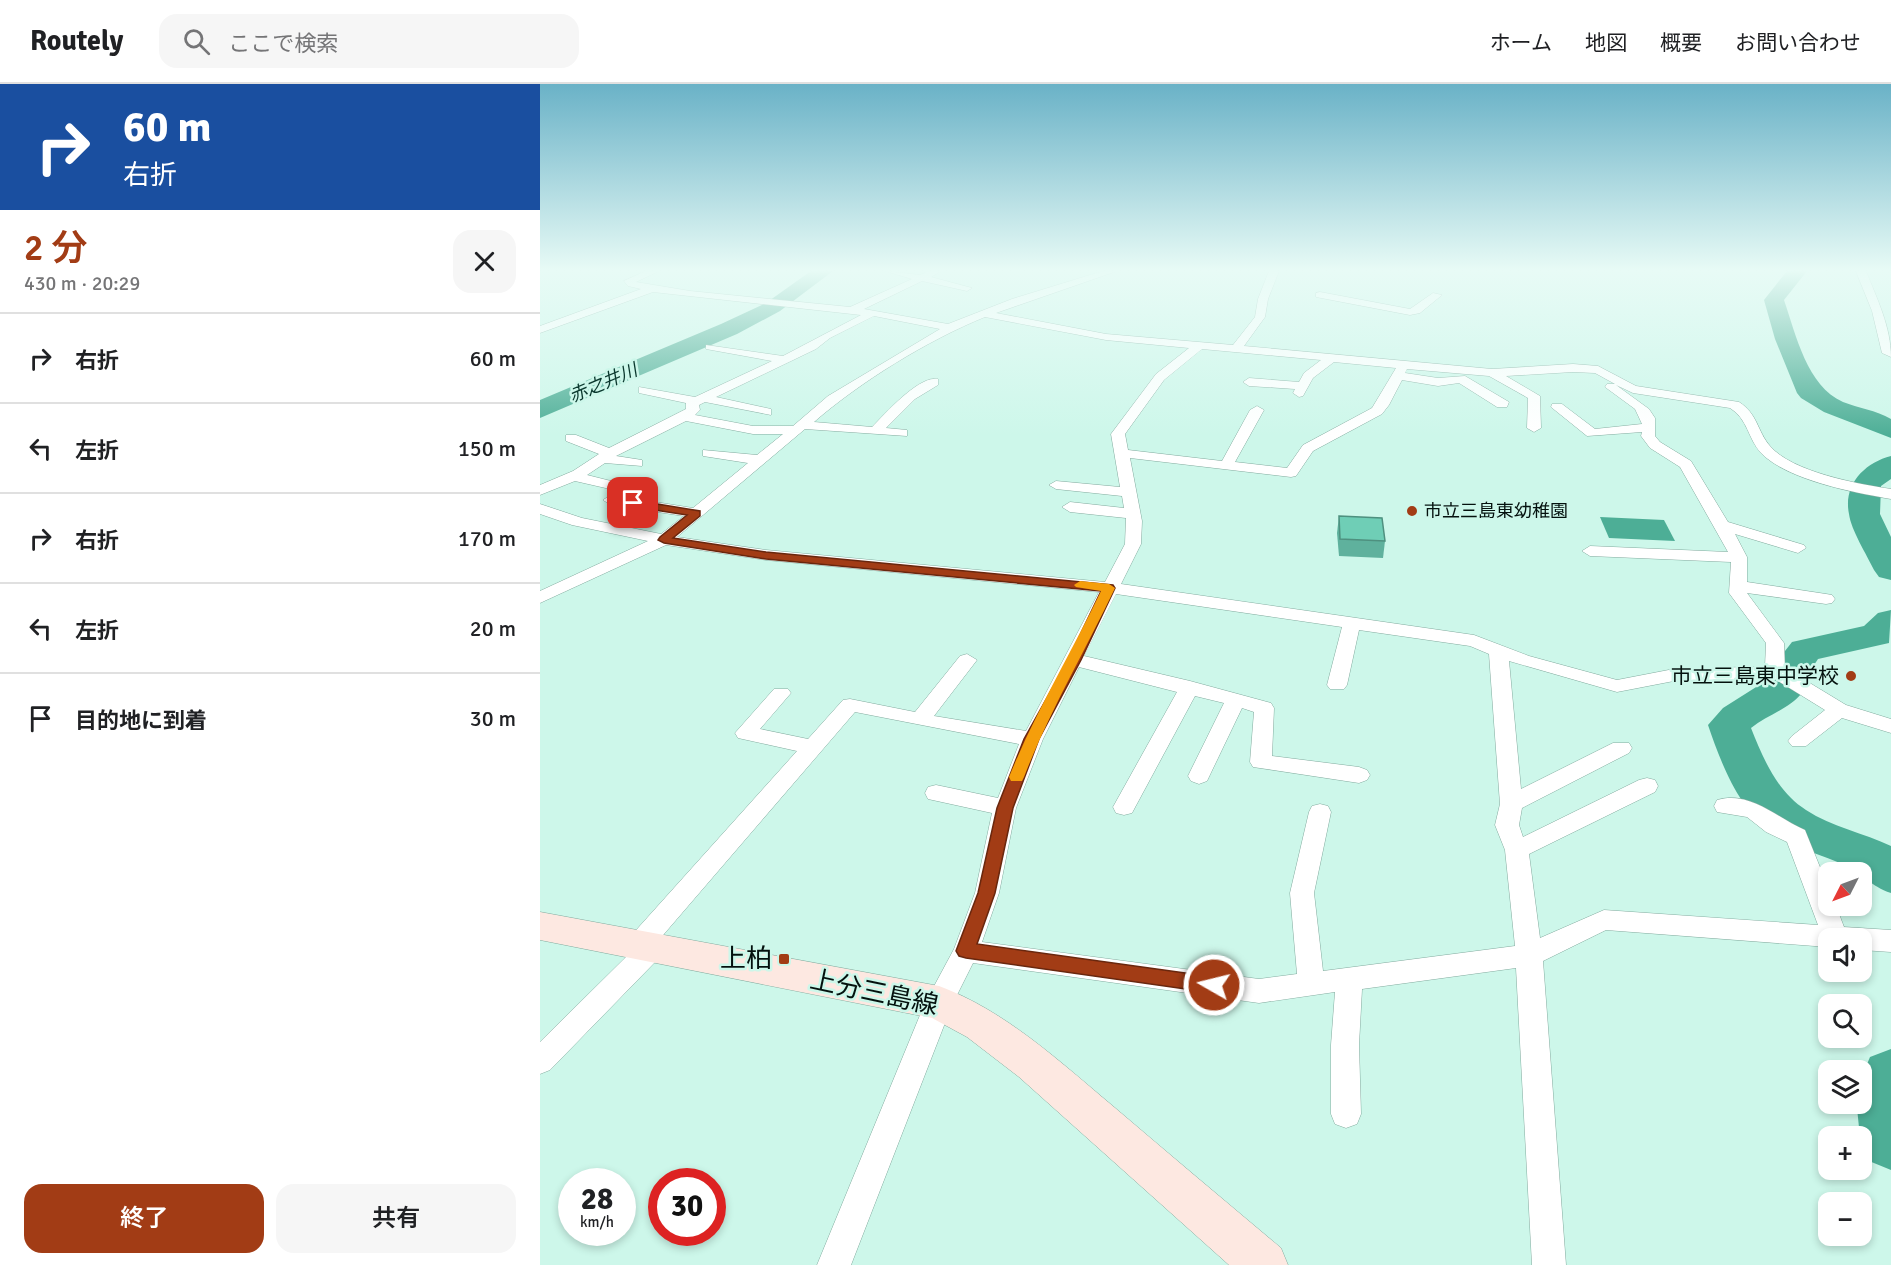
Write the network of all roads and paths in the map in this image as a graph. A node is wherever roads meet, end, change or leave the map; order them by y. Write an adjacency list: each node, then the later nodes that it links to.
1 (848, 326): 13 (street)
2 (942, 326): 7 (street)
3 (954, 326): 7 (street)
4 (1048, 326): 8 (street)
5 (1253, 326): 10 (street)
6 (1880, 326): 11 (street)
7 (949, 328): 26 (street)
8 (1200, 345): 10 (street); 33 (street)
9 (710, 347): 13 (street)
10 (1236, 349): 12 (street)
11 (1891, 354)
12 (1333, 357): 15 (street); 18 (street)
13 (785, 360): 20 (street)
14 (1586, 369): 16 (street); 28 (street); 42 (street)
15 (1401, 370): 16 (street); 21 (street); 37 (street)
16 (1492, 373): 27 (street)
17 (934, 382): 29 (street)
18 (1249, 382)
19 (642, 390): 20 (street)
20 (700, 400): 24 (street); 25 (street)
21 (1502, 404)
22 (1557, 407): 28 (street)
23 (1257, 410): 37 (street)
24 (766, 412)
25 (684, 417): 26 (street); 34 (street)
26 (800, 427): 29 (street); 35 (street)
27 (1534, 428)
28 (1650, 429): 47 (street)
29 (875, 431): 30 (street)
30 (902, 434)
31 (571, 438): 34 (street)
32 (708, 453): 35 (street)
33 (1121, 453): 37 (street); 41 (street)
34 (607, 455): 36 (street); 38 (street)
35 (761, 460): 45 (street)
36 (637, 463)
37 (1226, 466)
38 (574, 477): 40 (street); 45 (street)
39 (1056, 485): 41 (street)
40 (540, 491)
41 (1130, 492): 46 (street)
42 (1891, 494)
43 (1070, 507): 46 (street)
44 (540, 509): 48 (street)
45 (696, 513): 48 (street)
46 (1133, 514): 53 (street)
47 (1722, 525): 49 (street); 51 (street)
48 (664, 540): 53 (street); 54 (street)
49 (1798, 548)
50 (1590, 550): 51 (street)
51 (1739, 558): 52 (street)
52 (1737, 586): 55 (street); 60 (street)
53 (1109, 588): 56 (street); 59 (street)
54 (540, 598)
55 (1826, 599)
56 (1352, 622): 57 (street); 61 (street)
57 (1498, 650): 60 (street); 76 (street)
58 (967, 660): 66 (street)
59 (1075, 660): 62 (street); 68 (street)
60 (1779, 673): 65 (street)
61 (1337, 685)
62 (1190, 687): 64 (street); 78 (street)
63 (781, 693): 70 (street)
64 (1236, 700): 72 (street); 73 (street)
65 (1839, 710): 67 (street); 69 (street)
66 (919, 720): 68 (street); 70 (street)
67 (1891, 726)
68 (1032, 739): 79 (street)
69 (1799, 741)
70 (812, 747): 87 (street)
71 (1621, 748): 76 (street)
72 (1199, 776)
73 (1359, 776)
74 (1647, 786): 81 (street)
75 (936, 794): 79 (street)
76 (1510, 804): 81 (street)
77 (1725, 806): 83 (street)
78 (1124, 807)
79 (1005, 808): 88 (street)
80 (1320, 812): 91 (street)
81 (1517, 850): 89 (street)
82 (540, 926): 87 (main road, 上分三島線)
83 (1847, 928)
84 (1818, 936): 89 (street)
85 (1872, 940): 86 (street)
86 (1891, 941)
87 (644, 947): 92 (main road, 上分三島線); 93 (street)
88 (966, 951): 91 (street); 92 (street)
89 (1529, 955): 90 (street); 97 (street)
90 (1349, 979): 91 (street); 94 (street)
91 (1311, 984)
92 (939, 1003): 95 (street); 96 (main road, 上分三島線)
93 (540, 1061)
94 (1346, 1114)
95 (834, 1265)
96 (1264, 1265)
97 (1549, 1265)

